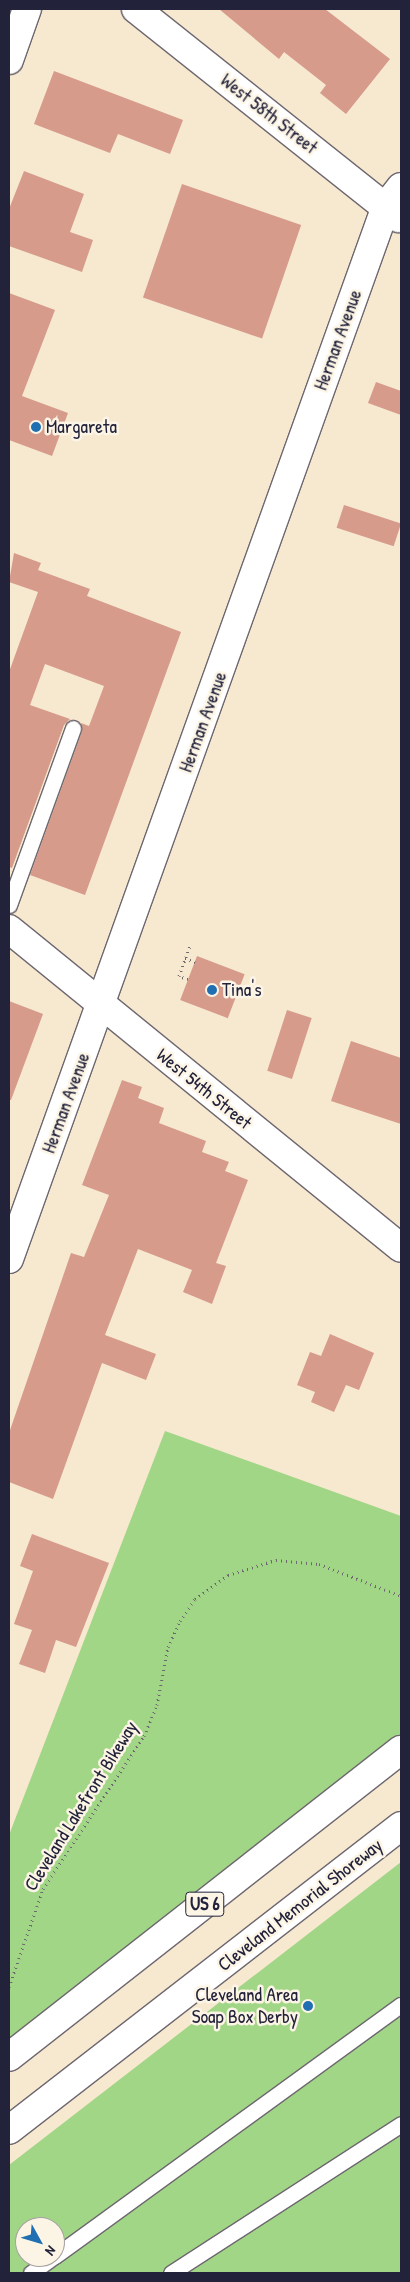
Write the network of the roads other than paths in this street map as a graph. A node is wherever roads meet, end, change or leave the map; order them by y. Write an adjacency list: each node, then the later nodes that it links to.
1 (27, 9): 3 (main road)
2 (136, 9): 4 (main road, West 58th Street)
3 (9, 60)
4 (396, 204): 8 (main road, Herman Avenue)
5 (73, 728): 6 (lane)
6 (9, 905)
7 (9, 929): 8 (main road, West 54th Street)
8 (101, 1007): 9 (main road, West 54th Street); 10 (main road, Herman Avenue)
9 (401, 1248)
10 (9, 1259)
11 (401, 1750): 14 (main road, US 6)
12 (401, 1826): 16 (main road, Cleveland Memorial Shoreway)
13 (401, 2005): 17 (lane)
14 (9, 2057)
15 (401, 2124): 18 (lane)
16 (9, 2130)
17 (65, 2248)
18 (171, 2273)

